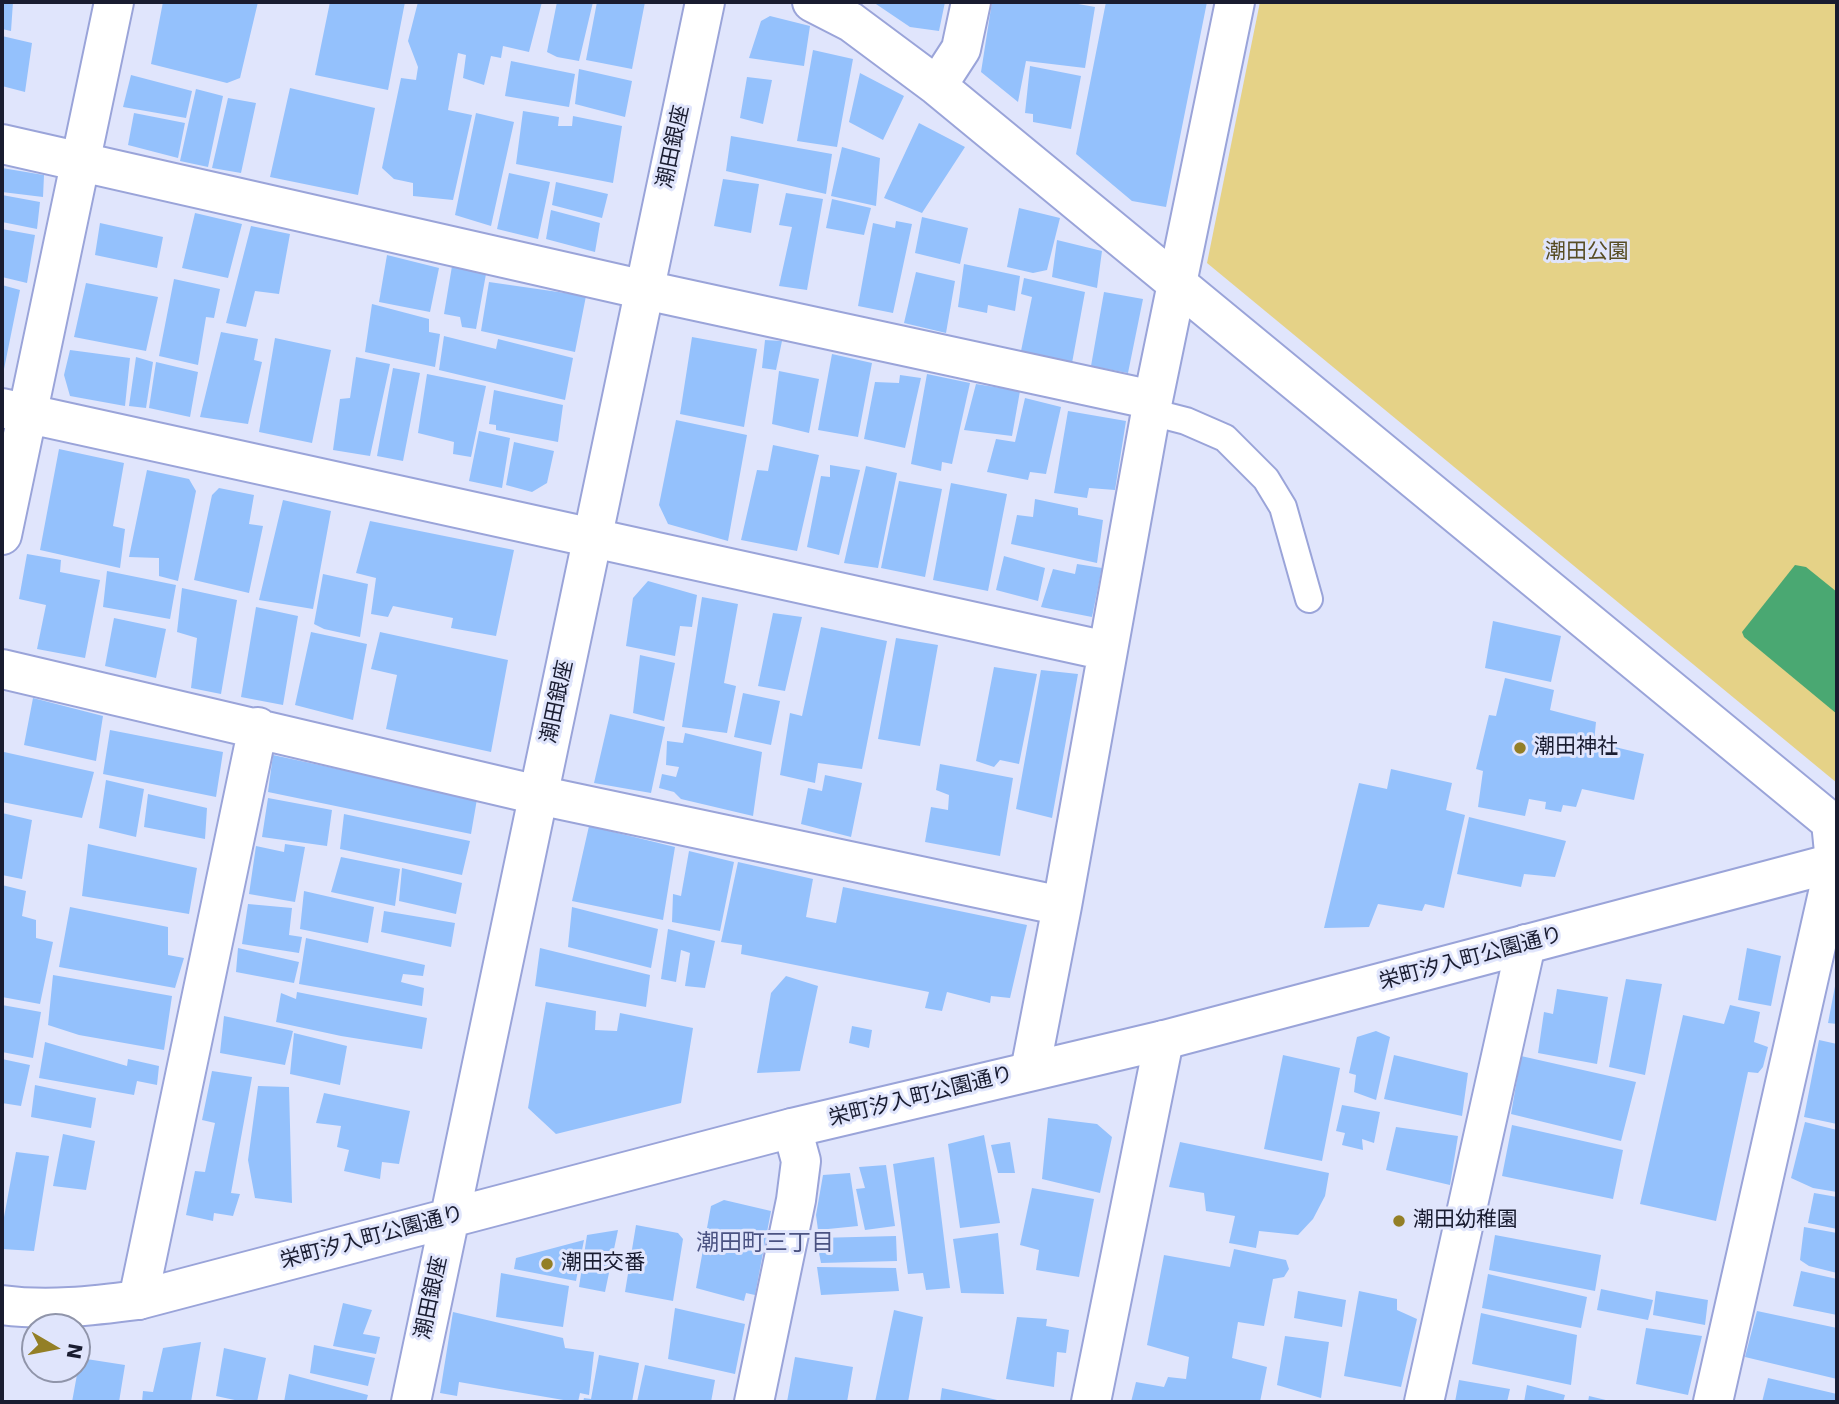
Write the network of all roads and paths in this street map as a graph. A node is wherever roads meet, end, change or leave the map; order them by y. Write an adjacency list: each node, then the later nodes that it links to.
1 (114, 2): 8 (street)
2 (705, 2): 10 (street, 潮田銀座)
3 (812, 2): 6 (street)
4 (971, 2): 6 (street)
5 (1235, 2): 9 (street)
6 (937, 86): 9 (street)
7 (2, 144): 8 (street)
8 (80, 161): 10 (street); 12 (street)
9 (1177, 282): 11 (street); 20 (street)
10 (645, 290): 11 (street); 14 (street, 潮田銀座)
11 (1152, 406): 15 (lane); 16 (street)
12 (15, 410): 13 (street); 14 (street)
13 (2, 535)
14 (591, 538): 16 (street); 19 (street, 潮田銀座)
15 (1309, 599)
16 (1107, 651): 21 (street)
17 (2, 669): 18 (street)
18 (258, 727): 19 (street); 27 (street)
19 (538, 794): 21 (street); 26 (street, 潮田銀座)
20 (1836, 862): 22 (street, 栄町汐入町公園通り); 33 (street)
21 (1062, 906): 24 (street)
22 (1526, 944): 23 (street, 栄町汐入町公園通り); 32 (street)
23 (1164, 1040): 24 (street, 栄町汐入町公園通り); 31 (street)
24 (1030, 1071): 25 (street, 栄町汐入町公園通り)
25 (792, 1128): 26 (street, 栄町汐入町公園通り); 30 (street)
26 (449, 1217): 27 (street, 栄町汐入町公園通り); 29 (street, 潮田銀座)
27 (138, 1300): 28 (street, 栄町汐入町公園通り)
28 (2, 1305)
29 (411, 1402)
30 (754, 1402)
31 (1090, 1402)
32 (1424, 1402)
33 (1713, 1402)

